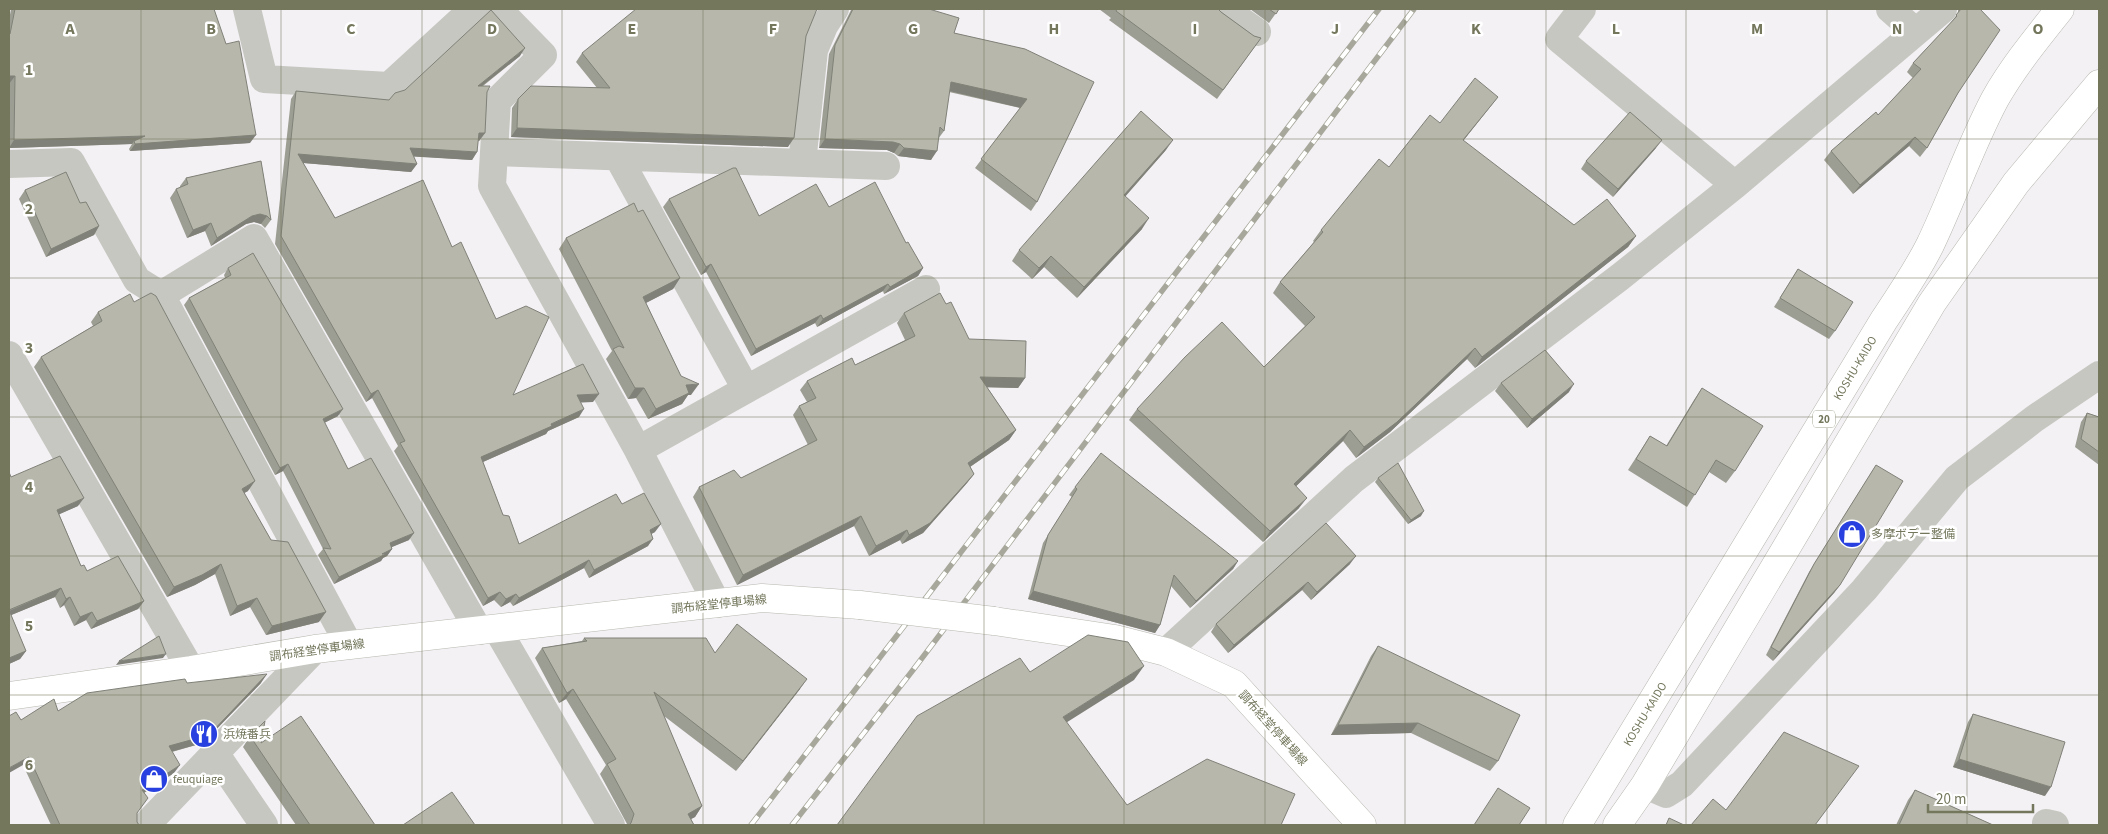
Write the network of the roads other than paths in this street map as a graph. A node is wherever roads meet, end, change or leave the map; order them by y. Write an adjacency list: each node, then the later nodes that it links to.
1 (247, 9): 2 (street)
2 (473, 9)
3 (498, 9): 13 (street)
4 (835, 9): 15 (street)
5 (1224, 9): 11 (street)
6 (1582, 9): 18 (street)
7 (1890, 9): 10 (street)
8 (1943, 9): 10 (street)
9 (2060, 9): 38 (main road, KOSHU-KAIDO / 20)
10 (1915, 31): 18 (street)
11 (1257, 32)
12 (2099, 84): 33 (main road)
13 (494, 152): 14 (street); 24 (street)
14 (618, 157): 15 (street); 23 (street)
15 (802, 163): 17 (street)
16 (9, 164): 20 (street)
17 (886, 166)
18 (1735, 185): 29 (street)
19 (926, 289): 23 (street)
20 (161, 295): 26 (street); 27 (street)
21 (9, 355): 30 (street)
22 (2099, 375): 33 (street)
23 (746, 389): 24 (street)
24 (638, 450): 25 (street)
25 (717, 604): 26 (main road, 調布経堂停車場線); 29 (main road, 調布経堂停車場線, bridge)
26 (488, 630): 27 (main road, 調布経堂停車場線); 36 (street)
27 (349, 645): 28 (main road, 調布経堂停車場線)
28 (315, 649): 30 (main road, 調布経堂停車場線); 32 (street)
29 (1166, 652): 37 (main road, 調布経堂停車場線)
30 (191, 670): 31 (main road, 調布経堂停車場線)
31 (9, 696)
32 (215, 753): 34 (street); 35 (street)
33 (1645, 785): 39 (main road)
34 (146, 825)
35 (264, 825)
36 (611, 825)
37 (1362, 825)
38 (1577, 825)
39 (1618, 825)

